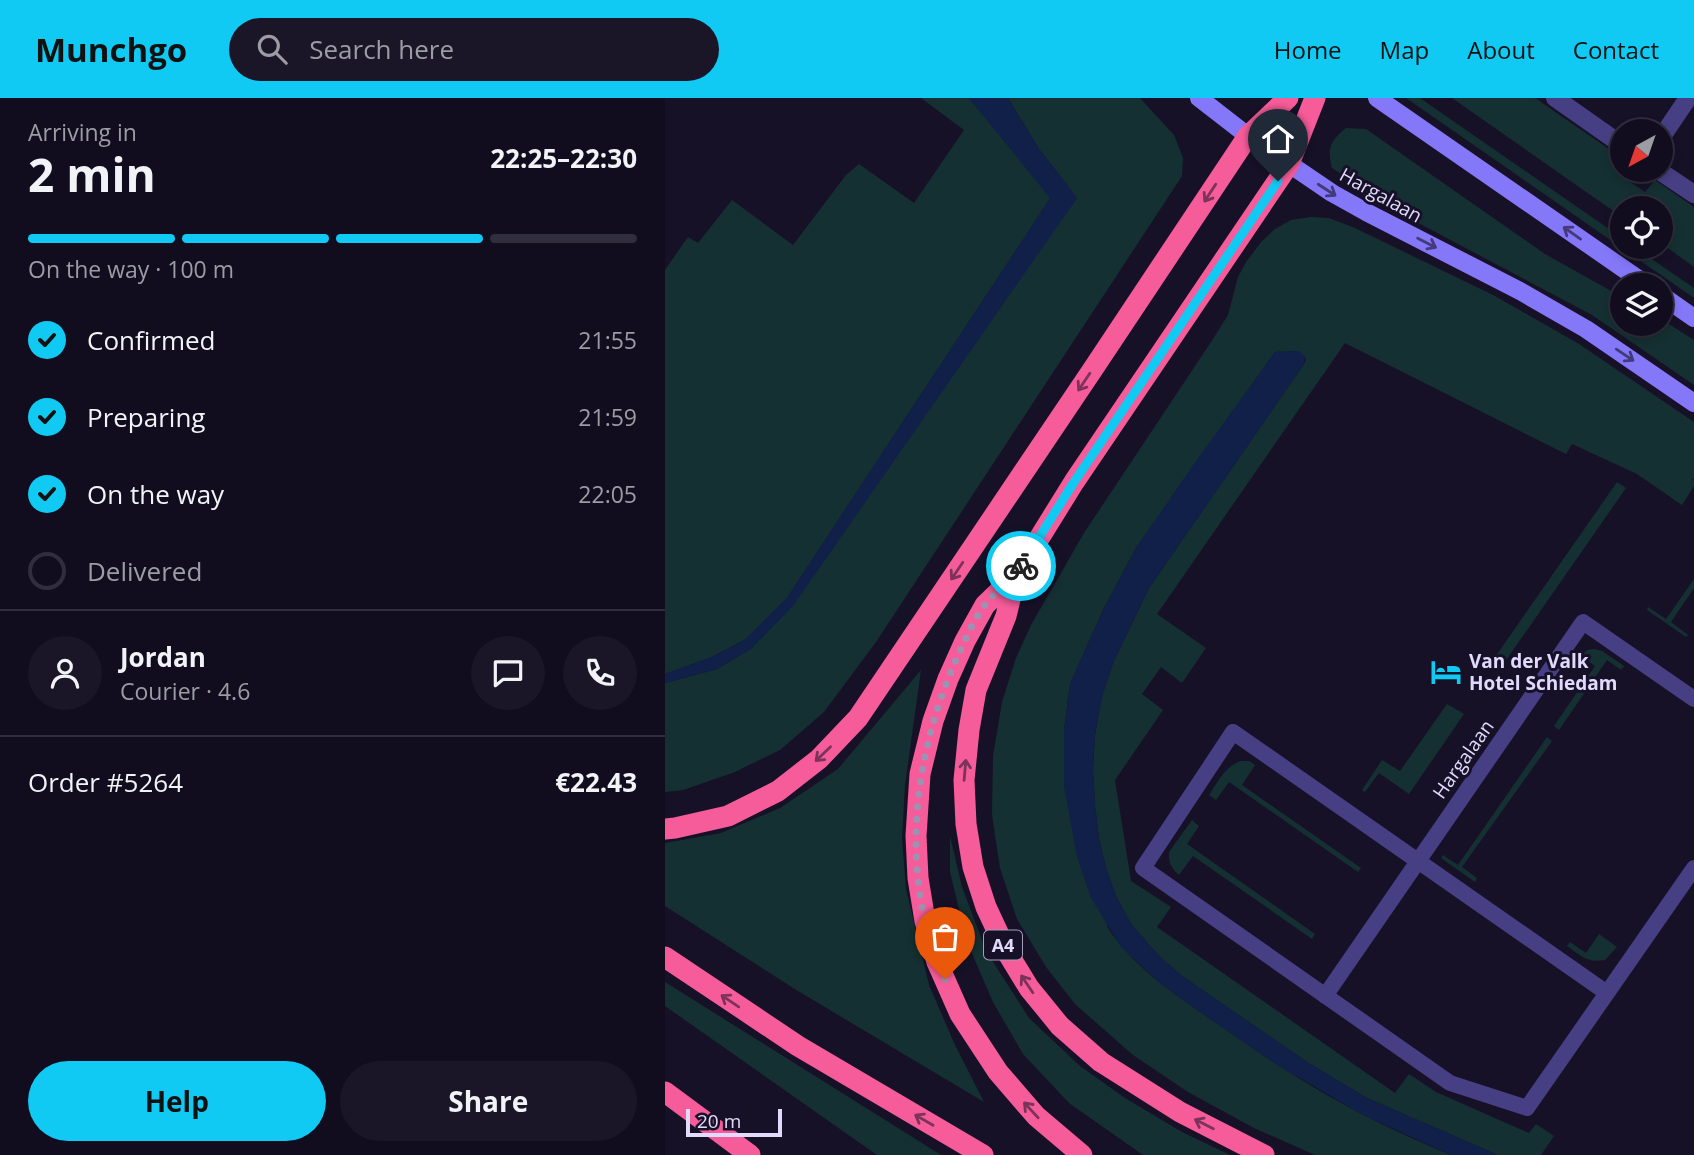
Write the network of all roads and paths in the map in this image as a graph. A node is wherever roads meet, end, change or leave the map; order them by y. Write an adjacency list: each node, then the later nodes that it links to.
1 (1199, 98): 8 (main road, Hargalaan)
2 (1288, 98): 8 (highway)
3 (1315, 98): 10 (highway)
4 (1377, 98): 13 (main road, one-way to 4)
5 (1555, 98): 9 (street)
6 (1688, 98): 7 (street)
7 (1673, 120)
8 (1248, 136): 10 (main road, Hargalaan); 19 (highway, one-way to 19)
9 (1610, 137)
10 (1289, 164): 16 (main road, Hargalaan, one-way to 16); 17 (highway, A4)
11 (1673, 180): 12 (street)
12 (1694, 194)
13 (1630, 273)
14 (1673, 303): 15 (main road)
15 (1694, 318)
16 (1694, 403)
17 (1017, 574): 30 (highway, A4, one-way to 17); 31 (highway, A4, one-way to 17)
18 (1694, 699): 20 (lane, Hargalaan)
19 (665, 829)
20 (1418, 861): 23 (lane); 24 (lane, Hargalaan); 24 (lane)
21 (1694, 868): 23 (lane)
22 (665, 957): 29 (highway, one-way to 22)
23 (1607, 993): 24 (lane)
24 (1325, 996)
25 (665, 1092): 26 (highway)
26 (687, 1108): 27 (highway); 28 (highway)
27 (750, 1155)
28 (763, 1155)
29 (983, 1155)
30 (1081, 1155)
31 (1264, 1155)

